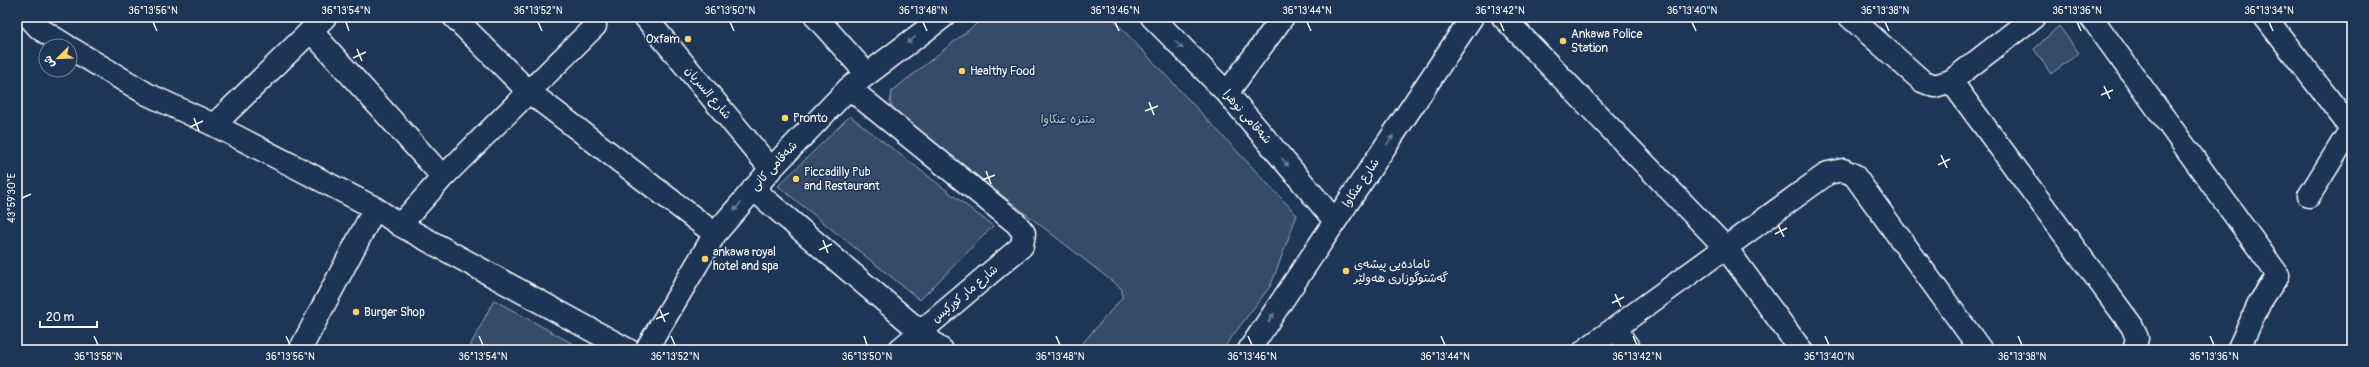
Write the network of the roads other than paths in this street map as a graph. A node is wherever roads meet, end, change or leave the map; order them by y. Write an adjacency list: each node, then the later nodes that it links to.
1 (454, 17): 21 (street)
2 (645, 17): 25 (street, شارع السريان)
3 (816, 17): 18 (street)
4 (943, 17): 18 (street, شەقامی کانی, one-way to 18)
5 (1152, 17): 22 (street, شەقامی نوهرا, one-way to 22)
6 (1283, 17): 22 (street)
7 (1472, 17): 30 (street, شارع عنكاوا, one-way to 7)
8 (1503, 17): 33 (street)
9 (1850, 17): 19 (street)
10 (2034, 17): 19 (street)
11 (2090, 17): 47 (street)
12 (2269, 18): 24 (street)
13 (42, 21): 16 (street)
14 (318, 24): 23 (street); 26 (street)
15 (595, 26): 21 (street)
16 (59, 38)
17 (78, 53): 23 (street)
18 (867, 74): 20 (street, شەقامی کانی)
19 (1951, 81): 46 (street)
20 (849, 88): 25 (street, شەقامی کانی); 35 (street, شارع مار كوركيس)
21 (528, 91): 26 (street); 32 (street)
22 (1227, 93): 30 (street, شەقامی نوهرا, one-way to 30)
23 (214, 125): 29 (street)
24 (2351, 127): 28 (street)
25 (770, 169): 27 (street, شەقامی کانی)
26 (443, 177): 31 (street)
27 (753, 189): 32 (street, شەقامی کانی, one-way to 32); 35 (street)
28 (2309, 196)
29 (375, 208): 31 (street); 36 (street)
30 (1335, 222): 41 (street, شارع عنكاوا, one-way to 30)
31 (400, 225): 37 (street)
32 (715, 234): 38 (street, شەقامی کانی)
33 (1726, 248): 34 (street); 44 (street); 45 (street)
34 (1615, 328): 42 (street); 43 (street)
35 (922, 331): 39 (street, شارع مار كوركيس); 40 (street)
36 (300, 350)
37 (628, 350)
38 (646, 350)
39 (898, 350)
40 (942, 350)
41 (1249, 350)
42 (1585, 350)
43 (1630, 350)
44 (1801, 350)
45 (1981, 350)
46 (2134, 350)
47 (2238, 350)

